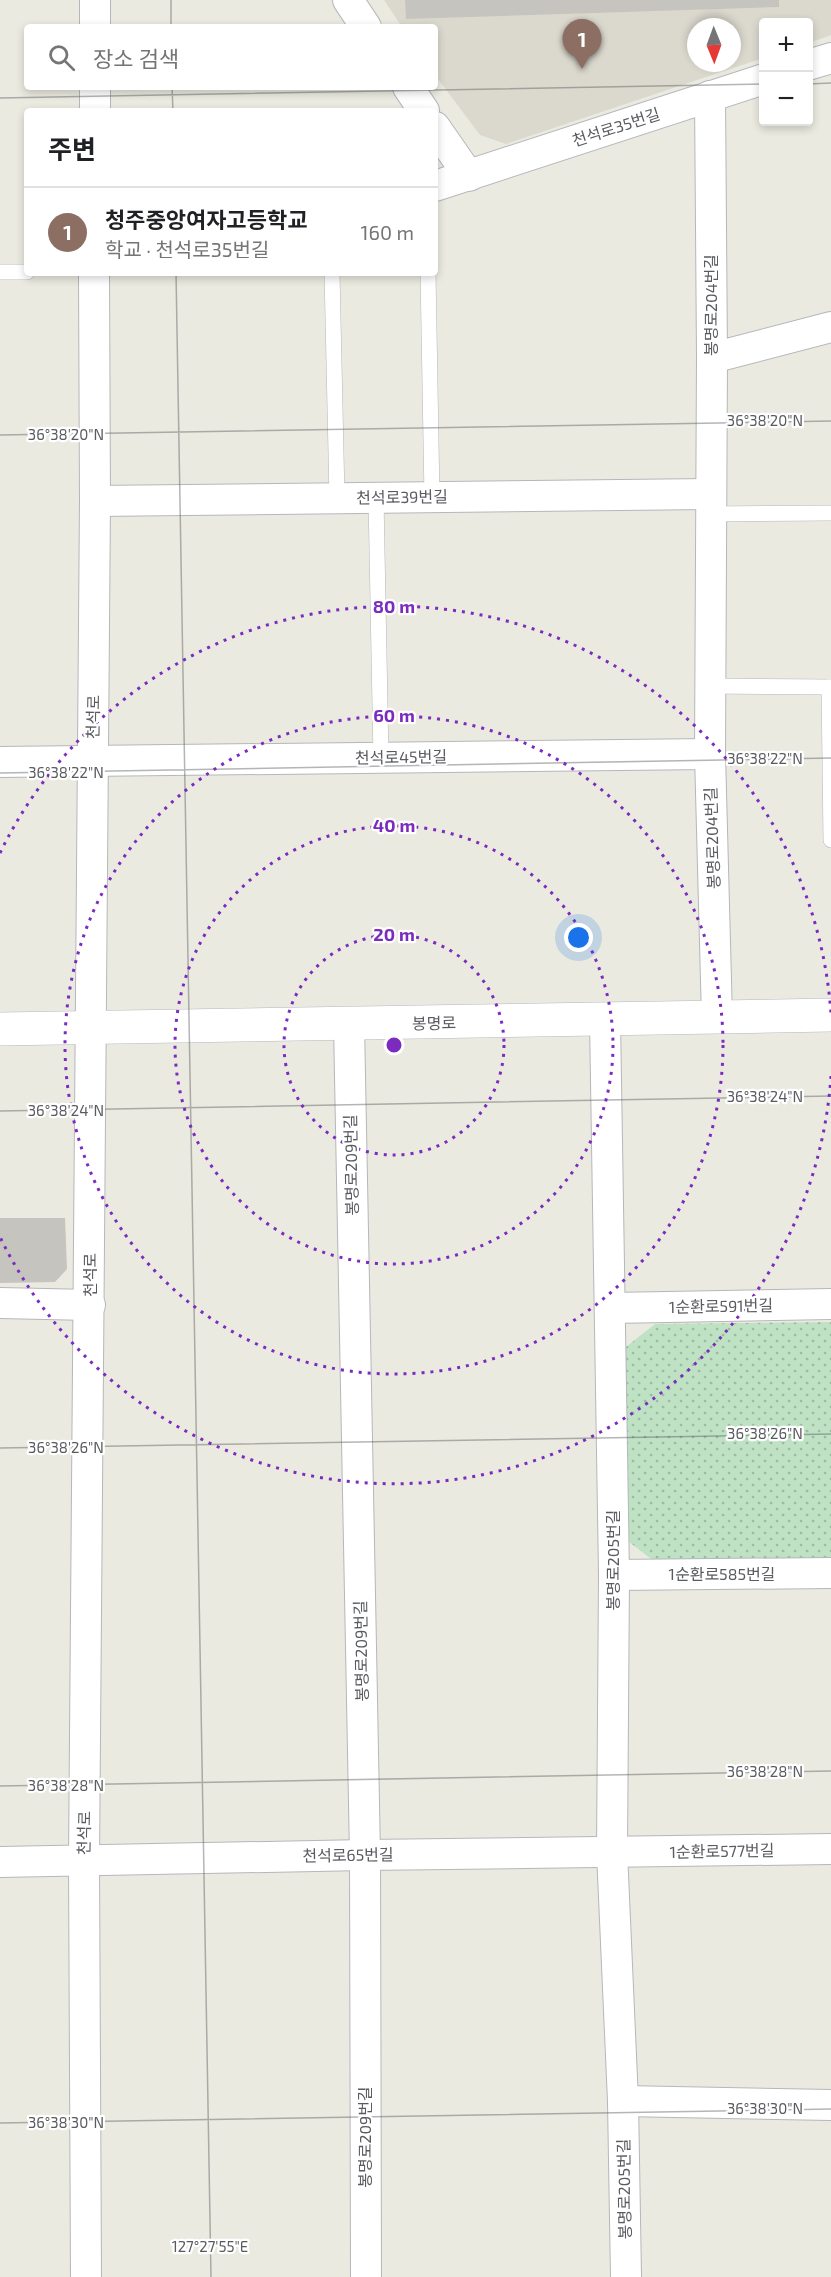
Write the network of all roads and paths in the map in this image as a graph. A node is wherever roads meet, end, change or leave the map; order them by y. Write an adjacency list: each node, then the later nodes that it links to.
1 (96, 0): 3 (street)
2 (348, 0): 4 (street)
3 (95, 24)
4 (364, 24)
5 (831, 58): 6 (street)
6 (813, 63)
7 (759, 81): 10 (street, 천석로35번길)
8 (95, 90): 11 (street)
9 (410, 90): 12 (street)
10 (710, 96): 14 (street, 천석로35번길); 22 (street, 봉명로204번길)
11 (95, 108)
12 (422, 108)
13 (438, 131): 14 (street)
14 (468, 176): 15 (street, 천석로35번길)
15 (438, 185)
16 (0, 272): 17 (lane)
17 (24, 272)
18 (94, 276): 26 (street, 천석로)
19 (332, 276): 24 (lane)
20 (428, 276): 23 (lane)
21 (831, 327): 22 (street)
22 (712, 358): 27 (street, 봉명로204번길)
23 (432, 497): 25 (street, 천석로39번길); 27 (street, 천석로39번길)
24 (337, 498): 25 (street, 천석로39번길); 26 (street, 천석로39번길)
25 (376, 498): 32 (lane)
26 (95, 501): 33 (street, 천석로)
27 (710, 504): 28 (lane); 29 (street, 봉명로204번길)
28 (831, 513)
29 (710, 686): 30 (lane); 31 (street, 봉명로204번길)
30 (830, 687): 35 (lane)
31 (710, 754): 32 (street, 천석로45번길); 37 (street, 봉명로204번길)
32 (381, 758): 33 (street, 천석로45번길)
33 (93, 761): 34 (street, 천석로45번길); 40 (street, 천석로)
34 (0, 762)
35 (831, 840)
36 (831, 1015): 37 (street, 봉명로)
37 (717, 1018): 38 (street, 봉명로)
38 (605, 1019): 39 (street, 봉명로); 45 (street, 봉명로205번길)
39 (349, 1024): 40 (street, 봉명로); 50 (street, 봉명로209번길)
40 (92, 1026): 41 (street, 봉명로); 44 (street, 천석로)
41 (0, 1029)
42 (0, 1304): 44 (street)
43 (831, 1304): 45 (street, 1순환로591번길)
44 (90, 1305): 51 (street, 천석로)
45 (611, 1308): 47 (street, 봉명로205번길)
46 (831, 1574): 47 (street, 1순환로585번길)
47 (614, 1575): 49 (street, 봉명로205번길)
48 (831, 1849): 49 (street, 1순환로577번길)
49 (612, 1852): 50 (street, 천석로65번길); 53 (street, 봉명로205번길)
50 (365, 1855): 51 (street, 천석로65번길); 56 (street, 봉명로209번길)
51 (84, 1861): 52 (street, 천석로65번길); 55 (street, 천석로)
52 (0, 1862)
53 (623, 2101): 54 (street); 57 (street, 봉명로205번길)
54 (831, 2105)
55 (86, 2277)
56 (366, 2277)
57 (626, 2277)

